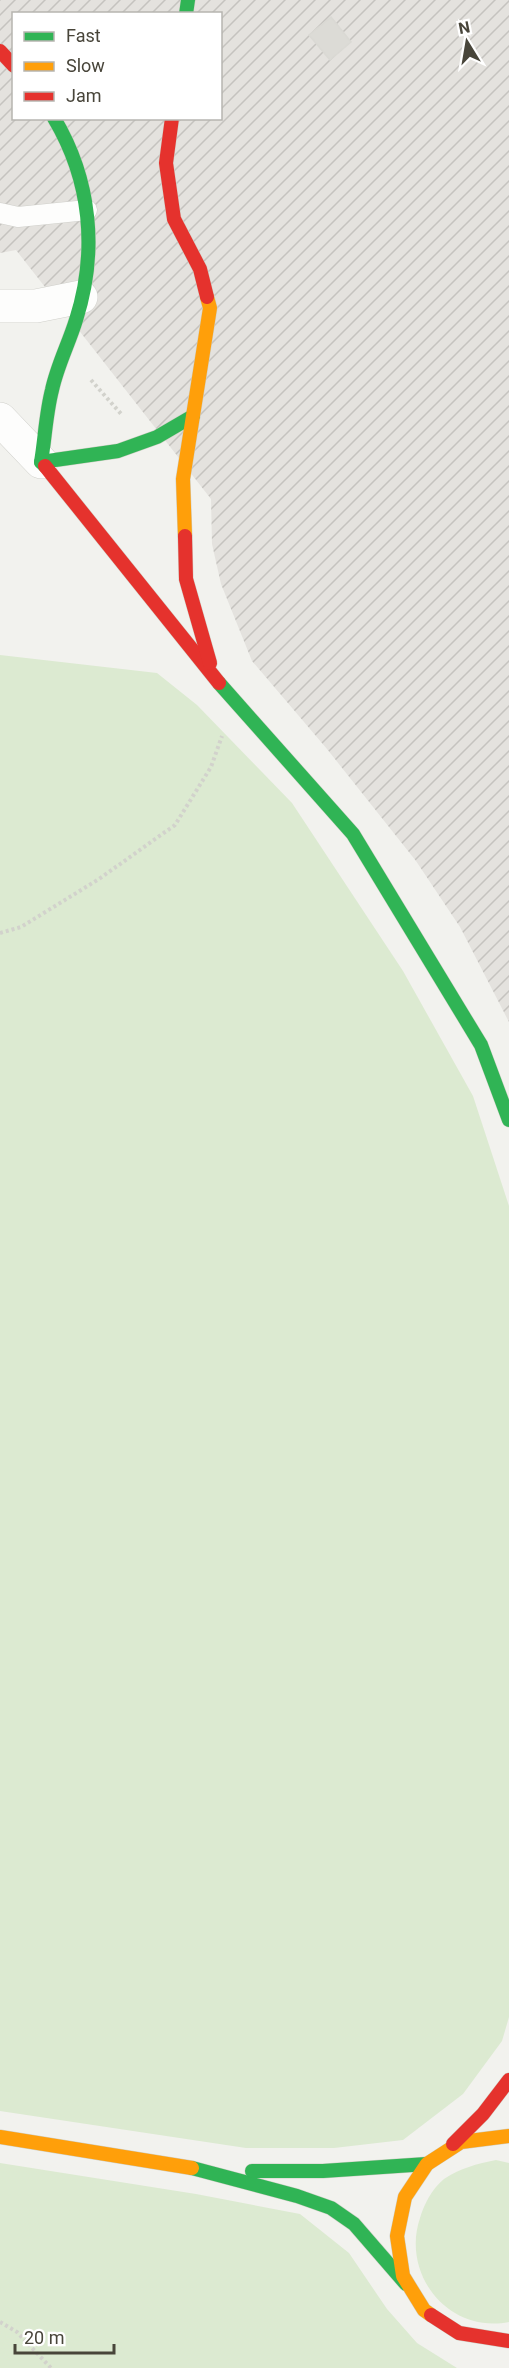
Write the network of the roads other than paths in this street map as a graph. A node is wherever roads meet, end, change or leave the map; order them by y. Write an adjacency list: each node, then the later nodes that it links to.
1 (0, 51): 2 (street)
2 (12, 64)
3 (55, 120): 5 (street)
4 (172, 120): 9 (street)
5 (87, 210): 6 (lane); 7 (street)
6 (0, 213)
7 (81, 297): 8 (street); 11 (street)
8 (0, 306)
9 (193, 416): 11 (street); 12 (street)
10 (0, 419): 11 (street)
11 (40, 462): 12 (street)
12 (214, 676): 13 (street)
13 (509, 1120)
14 (509, 2080): 17 (street)
15 (509, 2136): 17 (street)
16 (0, 2137): 19 (street)
17 (444, 2151): 18 (street)
18 (427, 2164): 19 (street); 20 (street)
19 (198, 2169): 20 (street)
20 (406, 2284): 21 (street)
21 (509, 2341)

